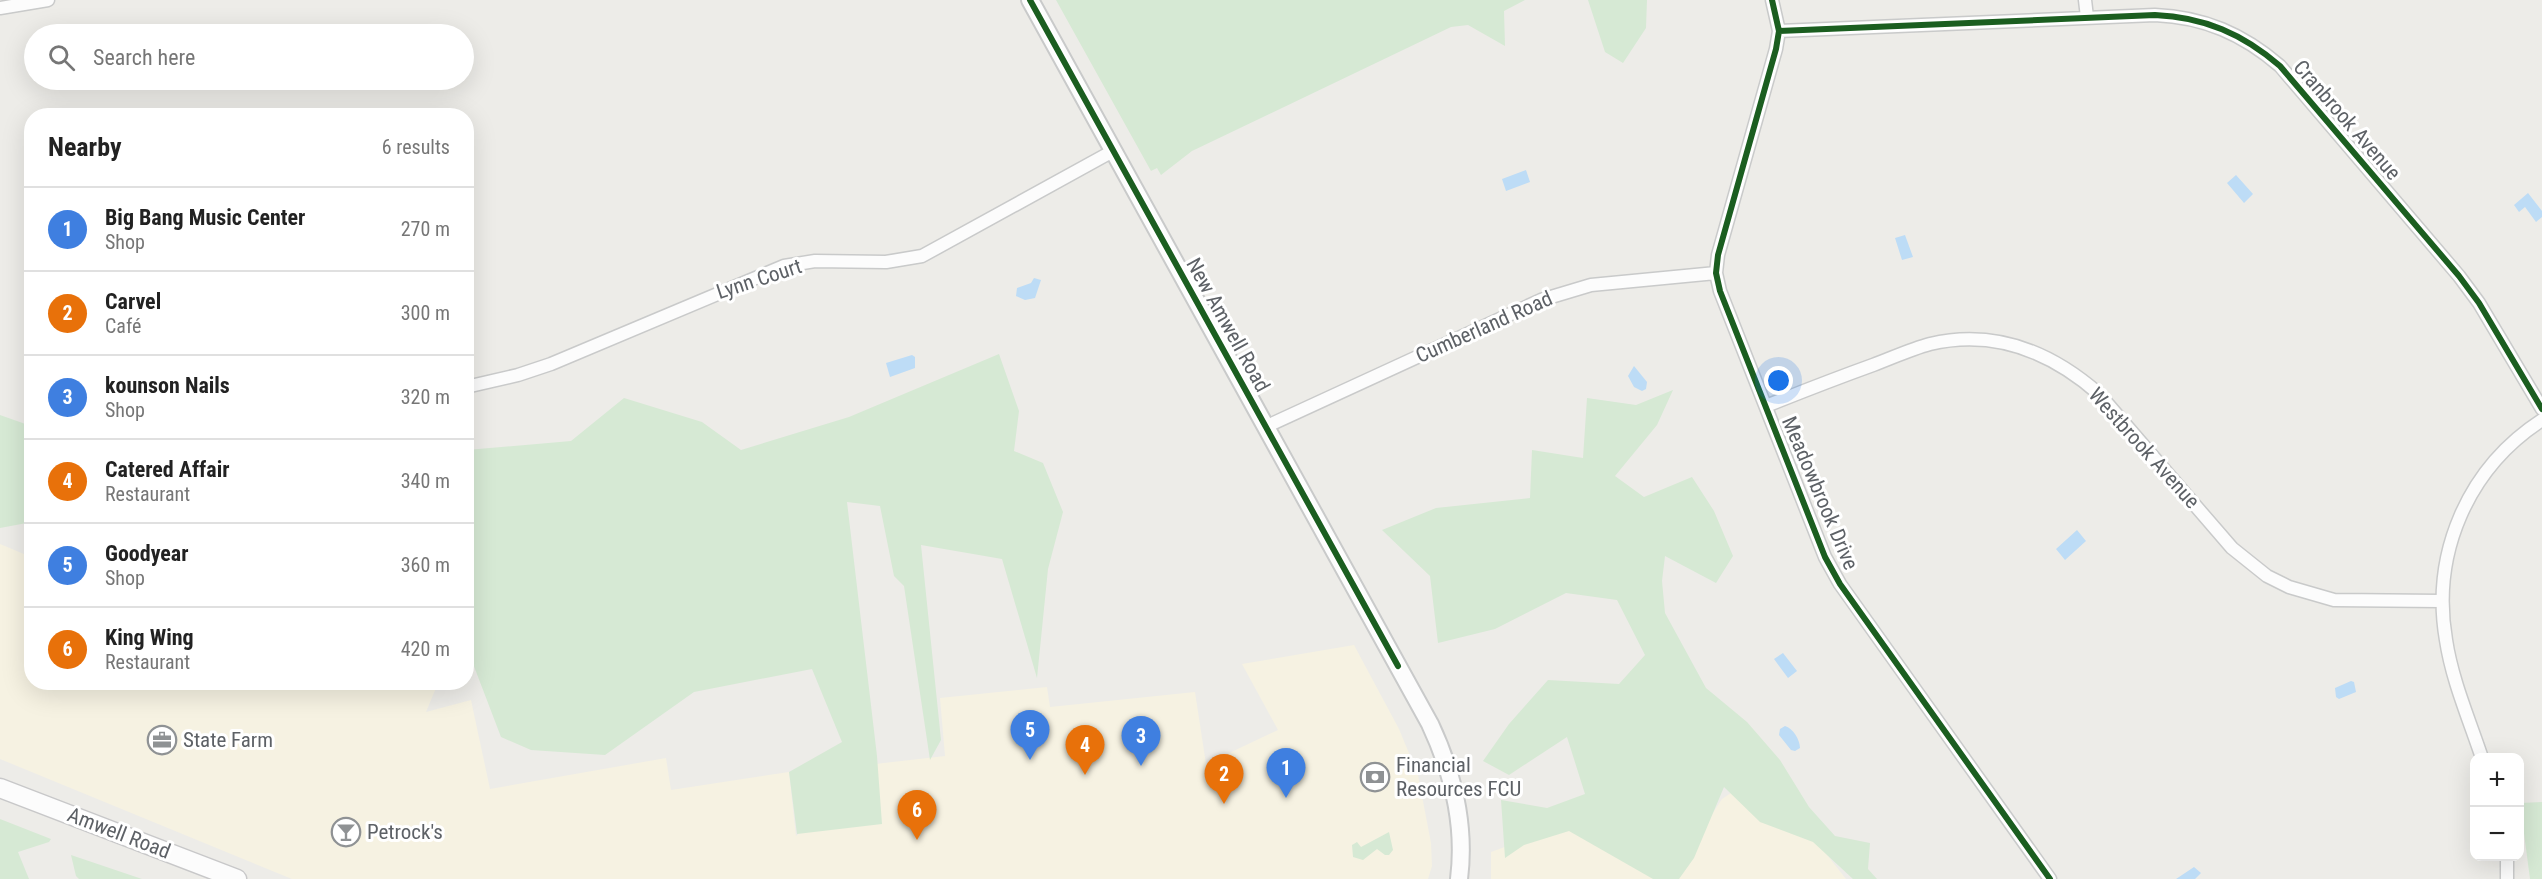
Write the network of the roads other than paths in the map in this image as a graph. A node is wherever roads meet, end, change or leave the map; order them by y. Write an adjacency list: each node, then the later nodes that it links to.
1 (48, 0): 5 (street)
2 (1030, 0): 8 (street, New Amwell Road)
3 (1772, 0): 7 (street, Meadowbrook Drive)
4 (2085, 0): 6 (street)
5 (0, 9)
6 (2087, 17): 7 (street, Cranbrook Avenue); 12 (street, Cranbrook Avenue)
7 (1779, 31): 9 (street, Meadowbrook Drive)
8 (1113, 151): 10 (street, Lynn Court); 14 (street, New Amwell Road)
9 (1716, 273): 11 (street, Meadowbrook Drive); 14 (street, Cumberland Road)
10 (474, 385)
11 (1766, 406): 15 (street, Westbrook Avenue); 21 (street, Meadowbrook Drive)
12 (2542, 409)
13 (2542, 420): 15 (street)
14 (1265, 427): 20 (street, New Amwell Road)
15 (2441, 601): 16 (street)
16 (2480, 753)
17 (0, 788): 19 (main road, Amwell Road)
18 (2507, 861): 22 (street)
19 (237, 879)
20 (1459, 879)
21 (2050, 879)
22 (2507, 879)

